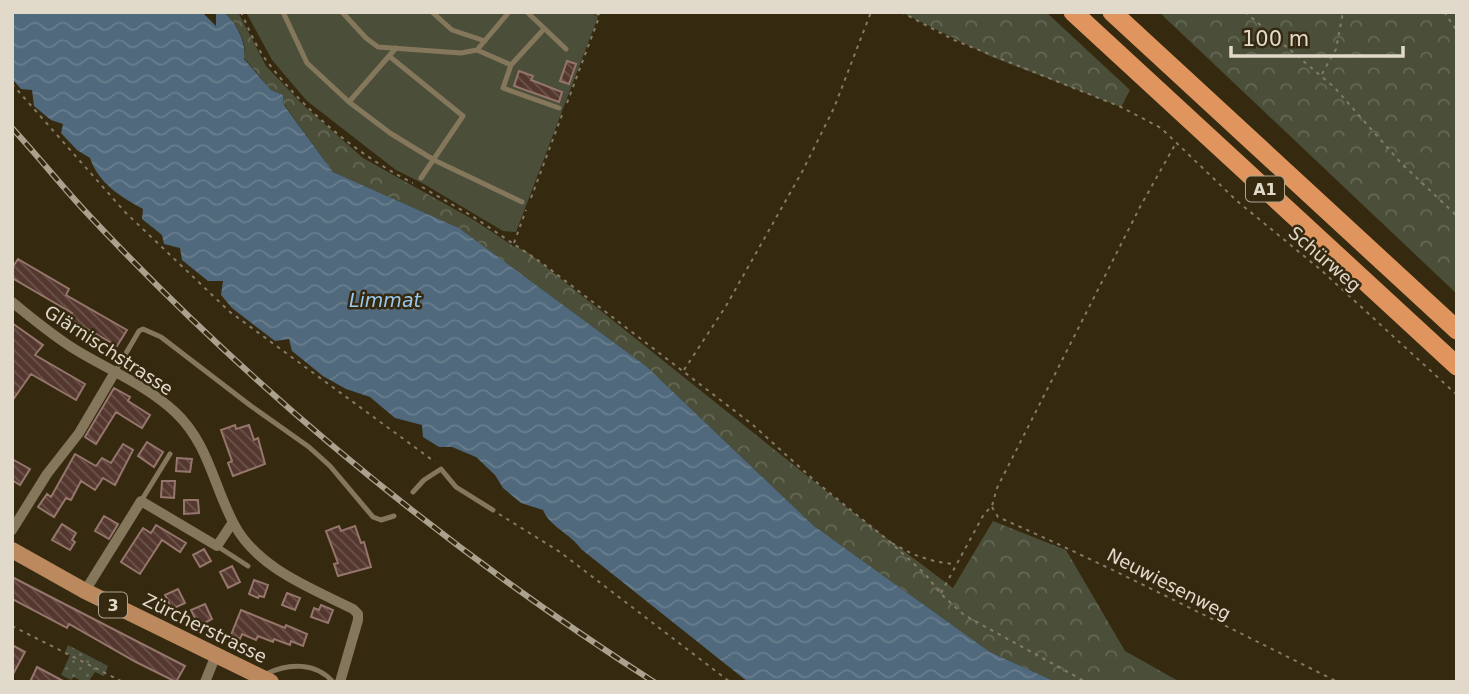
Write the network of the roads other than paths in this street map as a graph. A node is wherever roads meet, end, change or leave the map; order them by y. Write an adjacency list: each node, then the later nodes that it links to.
1 (283, 12): 15 (lane)
2 (342, 12): 10 (lane)
3 (432, 12): 9 (lane)
4 (509, 12): 9 (lane)
5 (527, 12): 8 (lane)
6 (1073, 12): 22 (highway, A1)
7 (1112, 12): 21 (highway, A1)
8 (544, 29): 11 (lane); 14 (lane)
9 (485, 41): 12 (lane)
10 (396, 48): 12 (lane); 13 (lane)
11 (566, 48)
12 (477, 50): 14 (lane)
13 (389, 56): 15 (lane); 17 (lane)
14 (511, 65): 16 (lane)
15 (349, 102): 17 (lane)
16 (559, 108)
17 (434, 160): 18 (lane); 19 (lane)
18 (421, 178)
19 (522, 202)
20 (12, 302): 23 (street, Glärnischstrasse)
21 (1457, 330)
22 (1457, 366)
23 (114, 372): 28 (lane); 29 (street, Glärnischstrasse); 30 (street)
24 (170, 454): 26 (lane)
25 (413, 492): 27 (lane)
26 (141, 501): 31 (street); 34 (street)
27 (493, 510)
28 (394, 516)
29 (233, 522): 31 (street); 39 (street, Glärnischstrasse)
30 (12, 530)
31 (217, 546): 33 (lane)
32 (12, 550): 34 (main road, Zürcherstrasse / 3)
33 (248, 566)
34 (85, 591): 35 (main road, Zürcherstrasse / 3)
35 (216, 655): 36 (main road, Zürcherstrasse / 3); 37 (street)
36 (266, 679): 38 (lane)
37 (205, 682)
38 (333, 682)
39 (340, 682)

